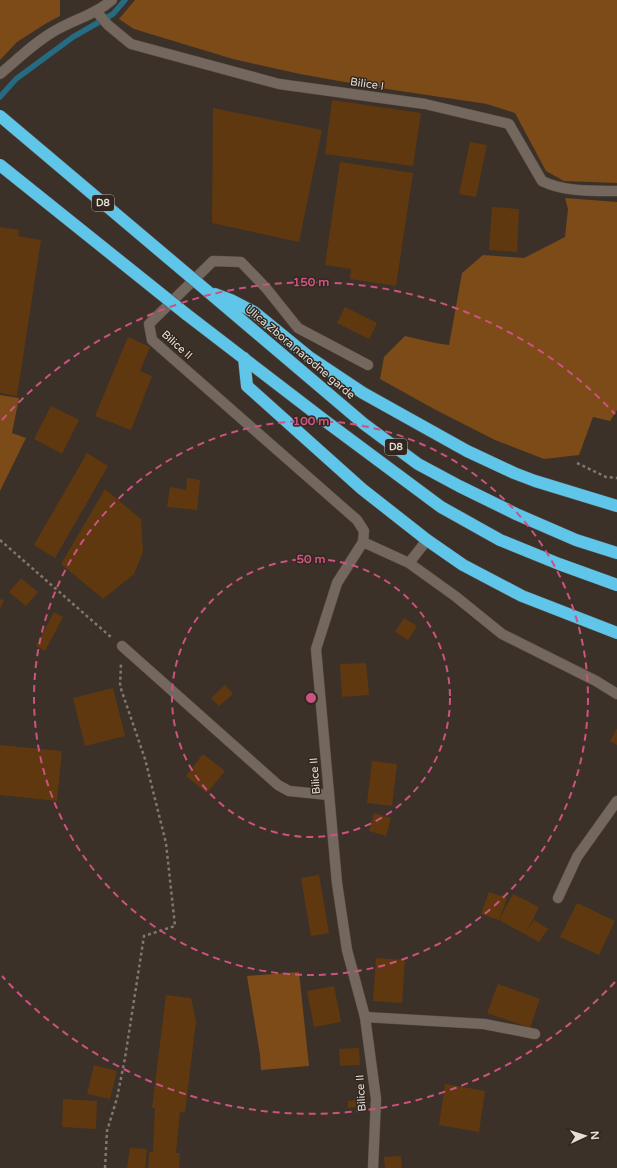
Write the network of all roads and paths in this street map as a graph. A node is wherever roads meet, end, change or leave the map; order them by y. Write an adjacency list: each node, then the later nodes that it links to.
1 (112, 0): 2 (street)
2 (96, 11): 3 (street); 6 (street, Bilice I)
3 (0, 74)
4 (0, 116): 7 (highway, Ulica Zbora narodne garde / D8, bridge)
5 (0, 165): 8 (highway, D8, bridge)
6 (617, 191)
7 (206, 290): 12 (highway); 16 (highway, Ulica Zbora narodne garde / D8)
8 (244, 358): 14 (highway); 18 (highway, D8)
9 (368, 365): 15 (street, Bilice II)
10 (577, 463): 11 (path)
11 (617, 478)
12 (617, 506)
13 (0, 540): 20 (path)
14 (427, 540): 17 (street); 19 (highway)
15 (363, 542): 17 (street); 22 (street, Bilice II)
16 (617, 553)
17 (409, 563): 21 (street)
18 (617, 585)
19 (617, 633)
20 (122, 646): 22 (street); 27 (path)
21 (617, 694)
22 (329, 796): 25 (street, Bilice II)
23 (617, 801): 24 (street)
24 (558, 898)
25 (364, 1017): 26 (street); 28 (street, Bilice II)
26 (535, 1034)
27 (105, 1168)
28 (373, 1168)

